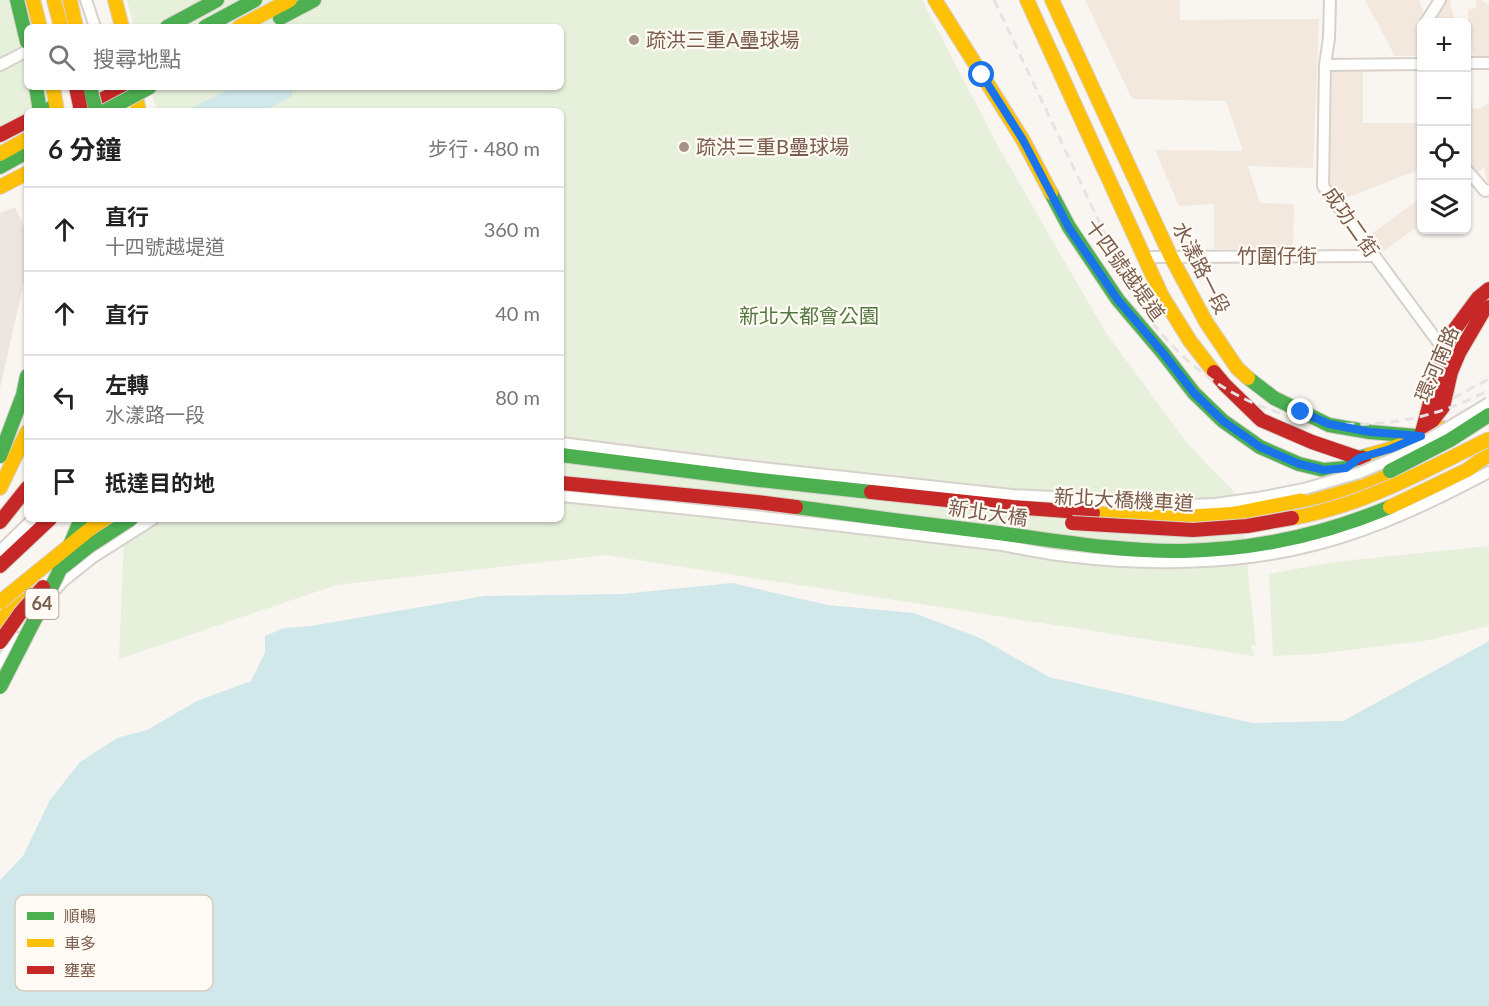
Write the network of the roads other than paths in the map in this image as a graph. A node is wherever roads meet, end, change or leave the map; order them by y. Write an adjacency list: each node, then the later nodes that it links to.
1 (17, 0): 26 (main road)
2 (33, 0): 17 (main road)
3 (53, 0): 18 (main road)
4 (70, 0): 19 (main road)
5 (86, 0): 20 (street)
6 (115, 0): 21 (main road)
7 (217, 0): 22 (main road)
8 (255, 0): 23 (main road)
9 (290, 0): 24 (main road)
10 (314, 0): 25 (main road)
11 (935, 0): 75 (main road, 十四號越堤道)
12 (1027, 0): 59 (main road)
13 (1052, 0): 57 (main road, 水漾路一段)
14 (1330, 0): 32 (street, 成功二街)
15 (1440, 0): 16 (street)
16 (1429, 18)
17 (39, 24)
18 (59, 24)
19 (75, 24)
20 (94, 24)
21 (121, 24)
22 (172, 24)
23 (211, 24)
24 (245, 24)
25 (269, 24)
26 (24, 29)
27 (24, 53): 31 (street)
28 (1471, 63): 29 (street)
29 (1489, 63)
30 (1417, 64): 32 (street)
31 (0, 65)
32 (1325, 65): 58 (street, 成功二街)
33 (36, 90): 40 (main road)
34 (52, 90): 41 (main road)
35 (77, 90): 42 (main road, bridge)
36 (91, 90): 44 (main road, bridge)
37 (120, 90): 43 (main road)
38 (135, 90): 46 (main road)
39 (144, 90): 45 (main road, bridge)
40 (40, 108)
41 (53, 108)
42 (80, 108)
43 (87, 108)
44 (95, 108)
45 (111, 108)
46 (138, 108)
47 (24, 123): 48 (main road)
48 (0, 135)
49 (24, 141): 50 (main road)
50 (0, 154)
51 (24, 154): 52 (main road)
52 (0, 167)
53 (24, 175): 55 (main road)
54 (1471, 175): 56 (street)
55 (0, 187)
56 (1489, 190)
57 (1171, 256): 58 (street, 竹圍仔街); 59 (street, 竹圍仔街); 67 (main road, 水漾路一段)
58 (1374, 256): 62 (street, 成功二街)
59 (1144, 257): 75 (main road)
60 (1489, 289): 62 (main road, 環河南路)
61 (1489, 307): 67 (main road, 環河南路)
62 (1444, 350): 67 (main road, 環河南路)
63 (24, 390): 73 (main road)
64 (1489, 402): 70 (street, 新北大橋機車道, bridge)
65 (1489, 409): 67 (main road, 環河南路)
66 (1489, 415): 82 (main road, 新北大橋, bridge)
67 (1421, 436): 75 (main road, 十四號越堤道)
68 (24, 437): 79 (main road)
69 (1489, 440): 75 (main road); 82 (main road, bridge); 93 (main road, bridge)
70 (564, 443)
71 (1489, 454): 93 (main road, 新北大橋)
72 (564, 455): 74 (main road, 新北大橋)
73 (0, 456)
74 (587, 458): 76 (main road); 82 (main road, 新北大橋)
75 (1359, 458)
76 (564, 461)
77 (1489, 472): 81 (street)
78 (564, 482): 93 (main road, 新北大橋)
79 (0, 488)
80 (24, 492): 83 (main road)
81 (564, 496)
82 (1013, 507)
83 (0, 522)
84 (30, 522): 94 (street)
85 (47, 522): 95 (main road)
86 (80, 522): 97 (main road)
87 (80, 522): 101 (main road, 64, bridge)
88 (91, 522): 96 (main road, bridge)
89 (100, 522): 96 (main road, bridge)
90 (103, 522): 99 (main road)
91 (126, 522): 98 (main road, bridge)
92 (148, 522): 100 (street, bridge)
93 (1003, 534)
94 (0, 551)
95 (0, 566)
96 (0, 600)
97 (0, 622)
98 (0, 642)
99 (0, 649)
100 (0, 663)
101 (0, 687)

